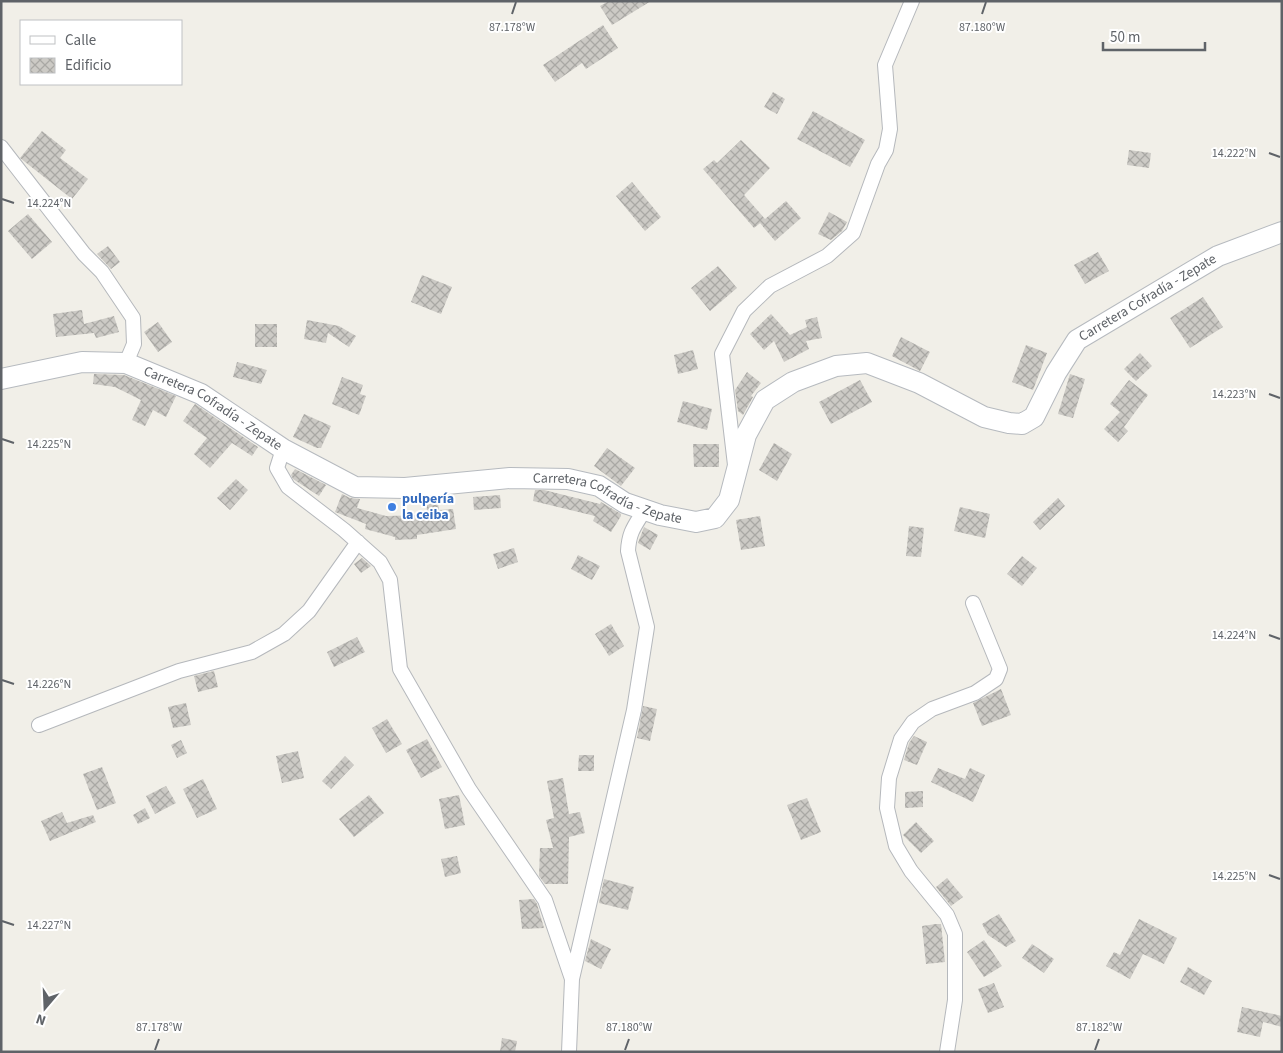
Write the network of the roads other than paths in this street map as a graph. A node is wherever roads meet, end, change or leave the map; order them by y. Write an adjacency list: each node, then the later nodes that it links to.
1 (912, 1): 7 (street)
2 (1, 147): 4 (street)
3 (1282, 232): 7 (street, Carretera Cofradía - Zepate)
4 (126, 363): 5 (street, Carretera Cofradía - Zepate); 6 (street, Carretera Cofradía - Zepate)
5 (1, 379)
6 (283, 449): 8 (street, Carretera Cofradía - Zepate); 9 (street)
7 (735, 473): 8 (street, Carretera Cofradía - Zepate)
8 (645, 509): 12 (street)
9 (358, 542): 11 (street); 12 (street)
10 (973, 603): 14 (street)
11 (39, 725)
12 (572, 979): 13 (street)
13 (569, 1052)
14 (947, 1052)

